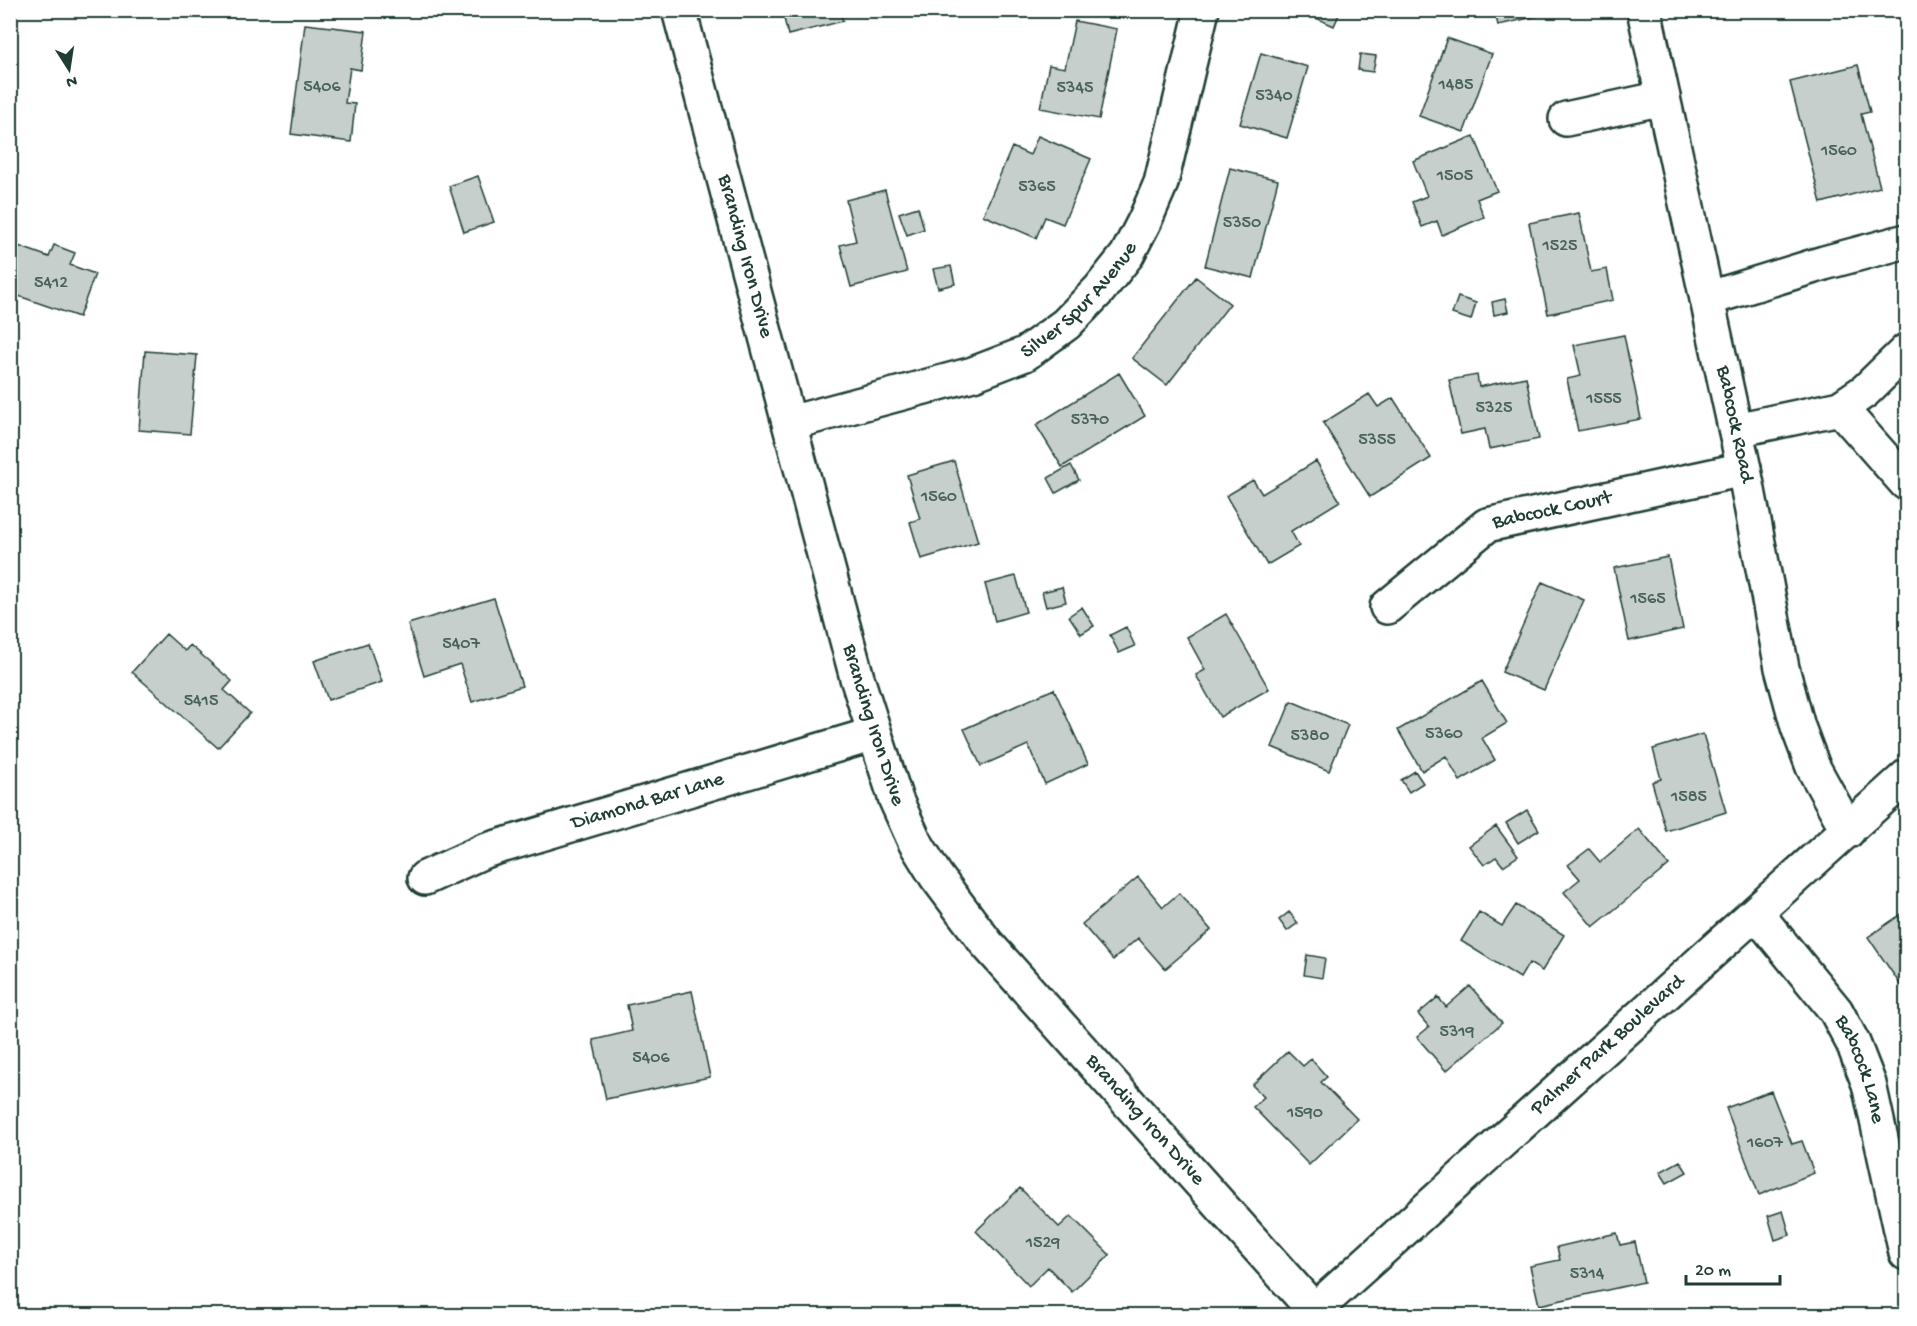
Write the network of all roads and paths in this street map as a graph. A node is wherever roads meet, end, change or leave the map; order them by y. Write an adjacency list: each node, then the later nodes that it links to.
1 (679, 10): 10 (street, Branding Iron Drive)
2 (1202, 10): 10 (street, Silver Spur Avenue)
3 (1644, 10): 4 (street, Babcock Road)
4 (1663, 98): 5 (street); 7 (street, Babcock Road)
5 (1566, 119)
6 (1906, 241): 7 (street)
7 (1707, 299): 11 (street, Babcock Road)
8 (1906, 351): 9 (street)
9 (1840, 408): 11 (street); 13 (street)
10 (790, 423): 15 (street, Branding Iron Drive)
11 (1736, 430): 12 (street, Babcock Road)
12 (1744, 469): 14 (street, Babcock Court); 17 (street, Babcock Road)
13 (1906, 483)
14 (1387, 607)
15 (874, 734): 18 (street, Diamond Bar Lane); 21 (street, Branding Iron Drive)
16 (1906, 777): 17 (street, Palmer Park Boulevard)
17 (1848, 831): 19 (street, Palmer Park Boulevard)
18 (425, 878)
19 (1756, 914): 20 (street, Babcock Lane); 21 (street, Palmer Park Boulevard)
20 (1906, 1253)
21 (1311, 1313)

